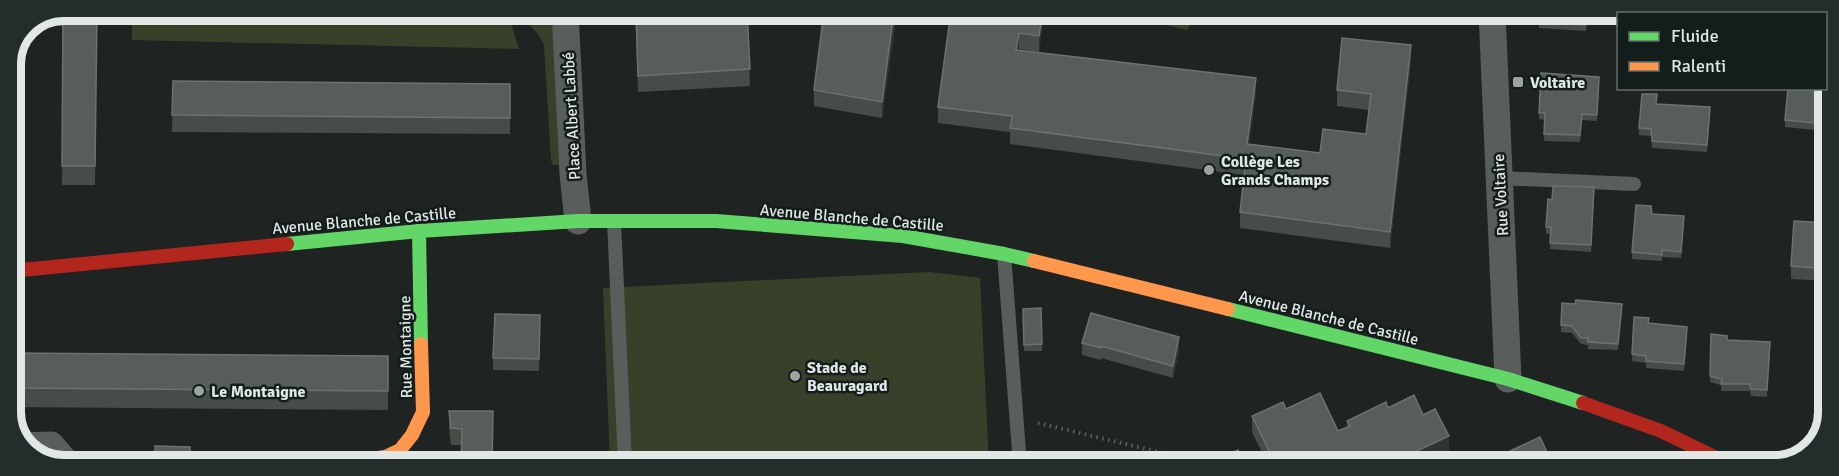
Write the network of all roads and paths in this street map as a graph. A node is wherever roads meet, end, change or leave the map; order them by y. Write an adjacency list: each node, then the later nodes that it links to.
1 (565, 21): 6 (street, Place Albert Labbé)
2 (1492, 21): 3 (street, Rue Voltaire)
3 (1499, 178): 4 (lane); 10 (street, Rue Voltaire)
4 (1634, 184)
5 (615, 220): 6 (street, Avenue Blanche de Castille); 8 (street, Avenue Blanche de Castille); 15 (lane)
6 (578, 221): 7 (street, Avenue Blanche de Castille)
7 (419, 231): 9 (street, Avenue Blanche de Castille); 14 (street, Rue Montaigne)
8 (1004, 254): 10 (street, Avenue Blanche de Castille); 11 (lane)
9 (21, 269)
10 (1508, 379): 18 (street, Avenue Blanche de Castille)
11 (1016, 417): 16 (lane); 17 (path)
12 (38, 445): 13 (street)
13 (59, 454)
14 (389, 455)
15 (625, 455)
16 (1019, 455)
17 (1174, 455)
18 (1710, 455)

